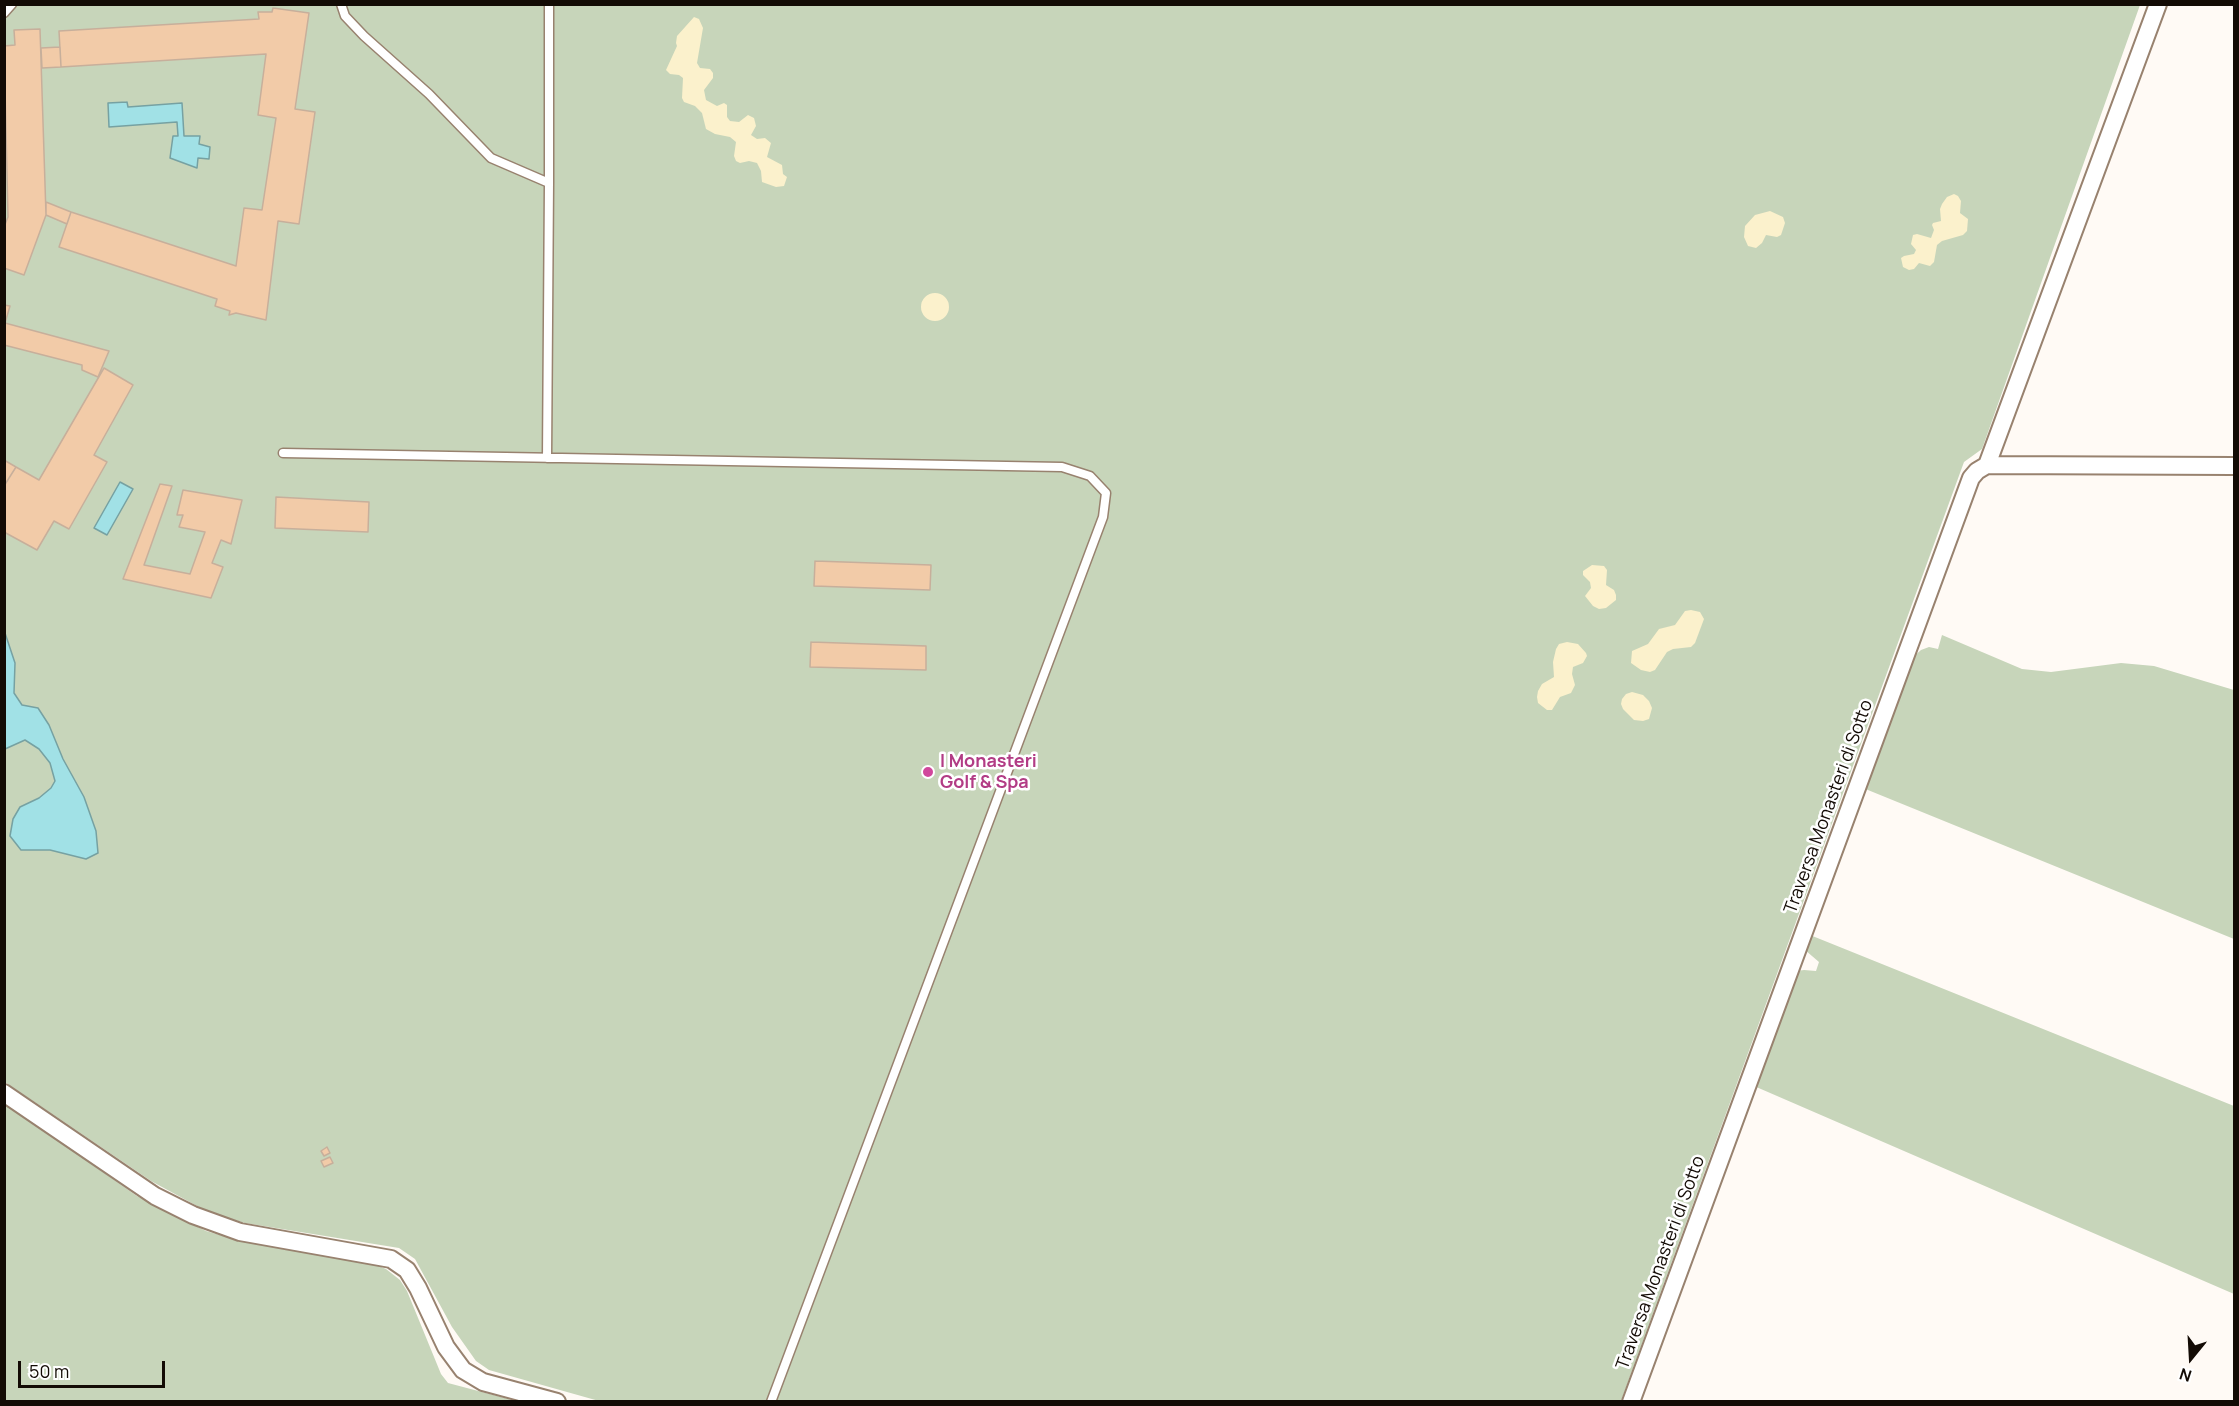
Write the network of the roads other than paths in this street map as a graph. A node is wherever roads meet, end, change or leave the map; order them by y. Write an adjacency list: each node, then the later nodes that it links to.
1 (12, 4): 5 (lane)
2 (341, 4): 6 (lane)
3 (549, 4): 6 (lane)
4 (2158, 4): 9 (street)
5 (4, 13)
6 (549, 183): 8 (lane)
7 (283, 453): 8 (lane)
8 (547, 458): 13 (lane)
9 (1987, 465): 10 (street); 14 (street, Traversa Monasteri di Sotto)
10 (2235, 466)
11 (4, 1093): 12 (street)
12 (556, 1401)
13 (771, 1401)
14 (1631, 1401)

